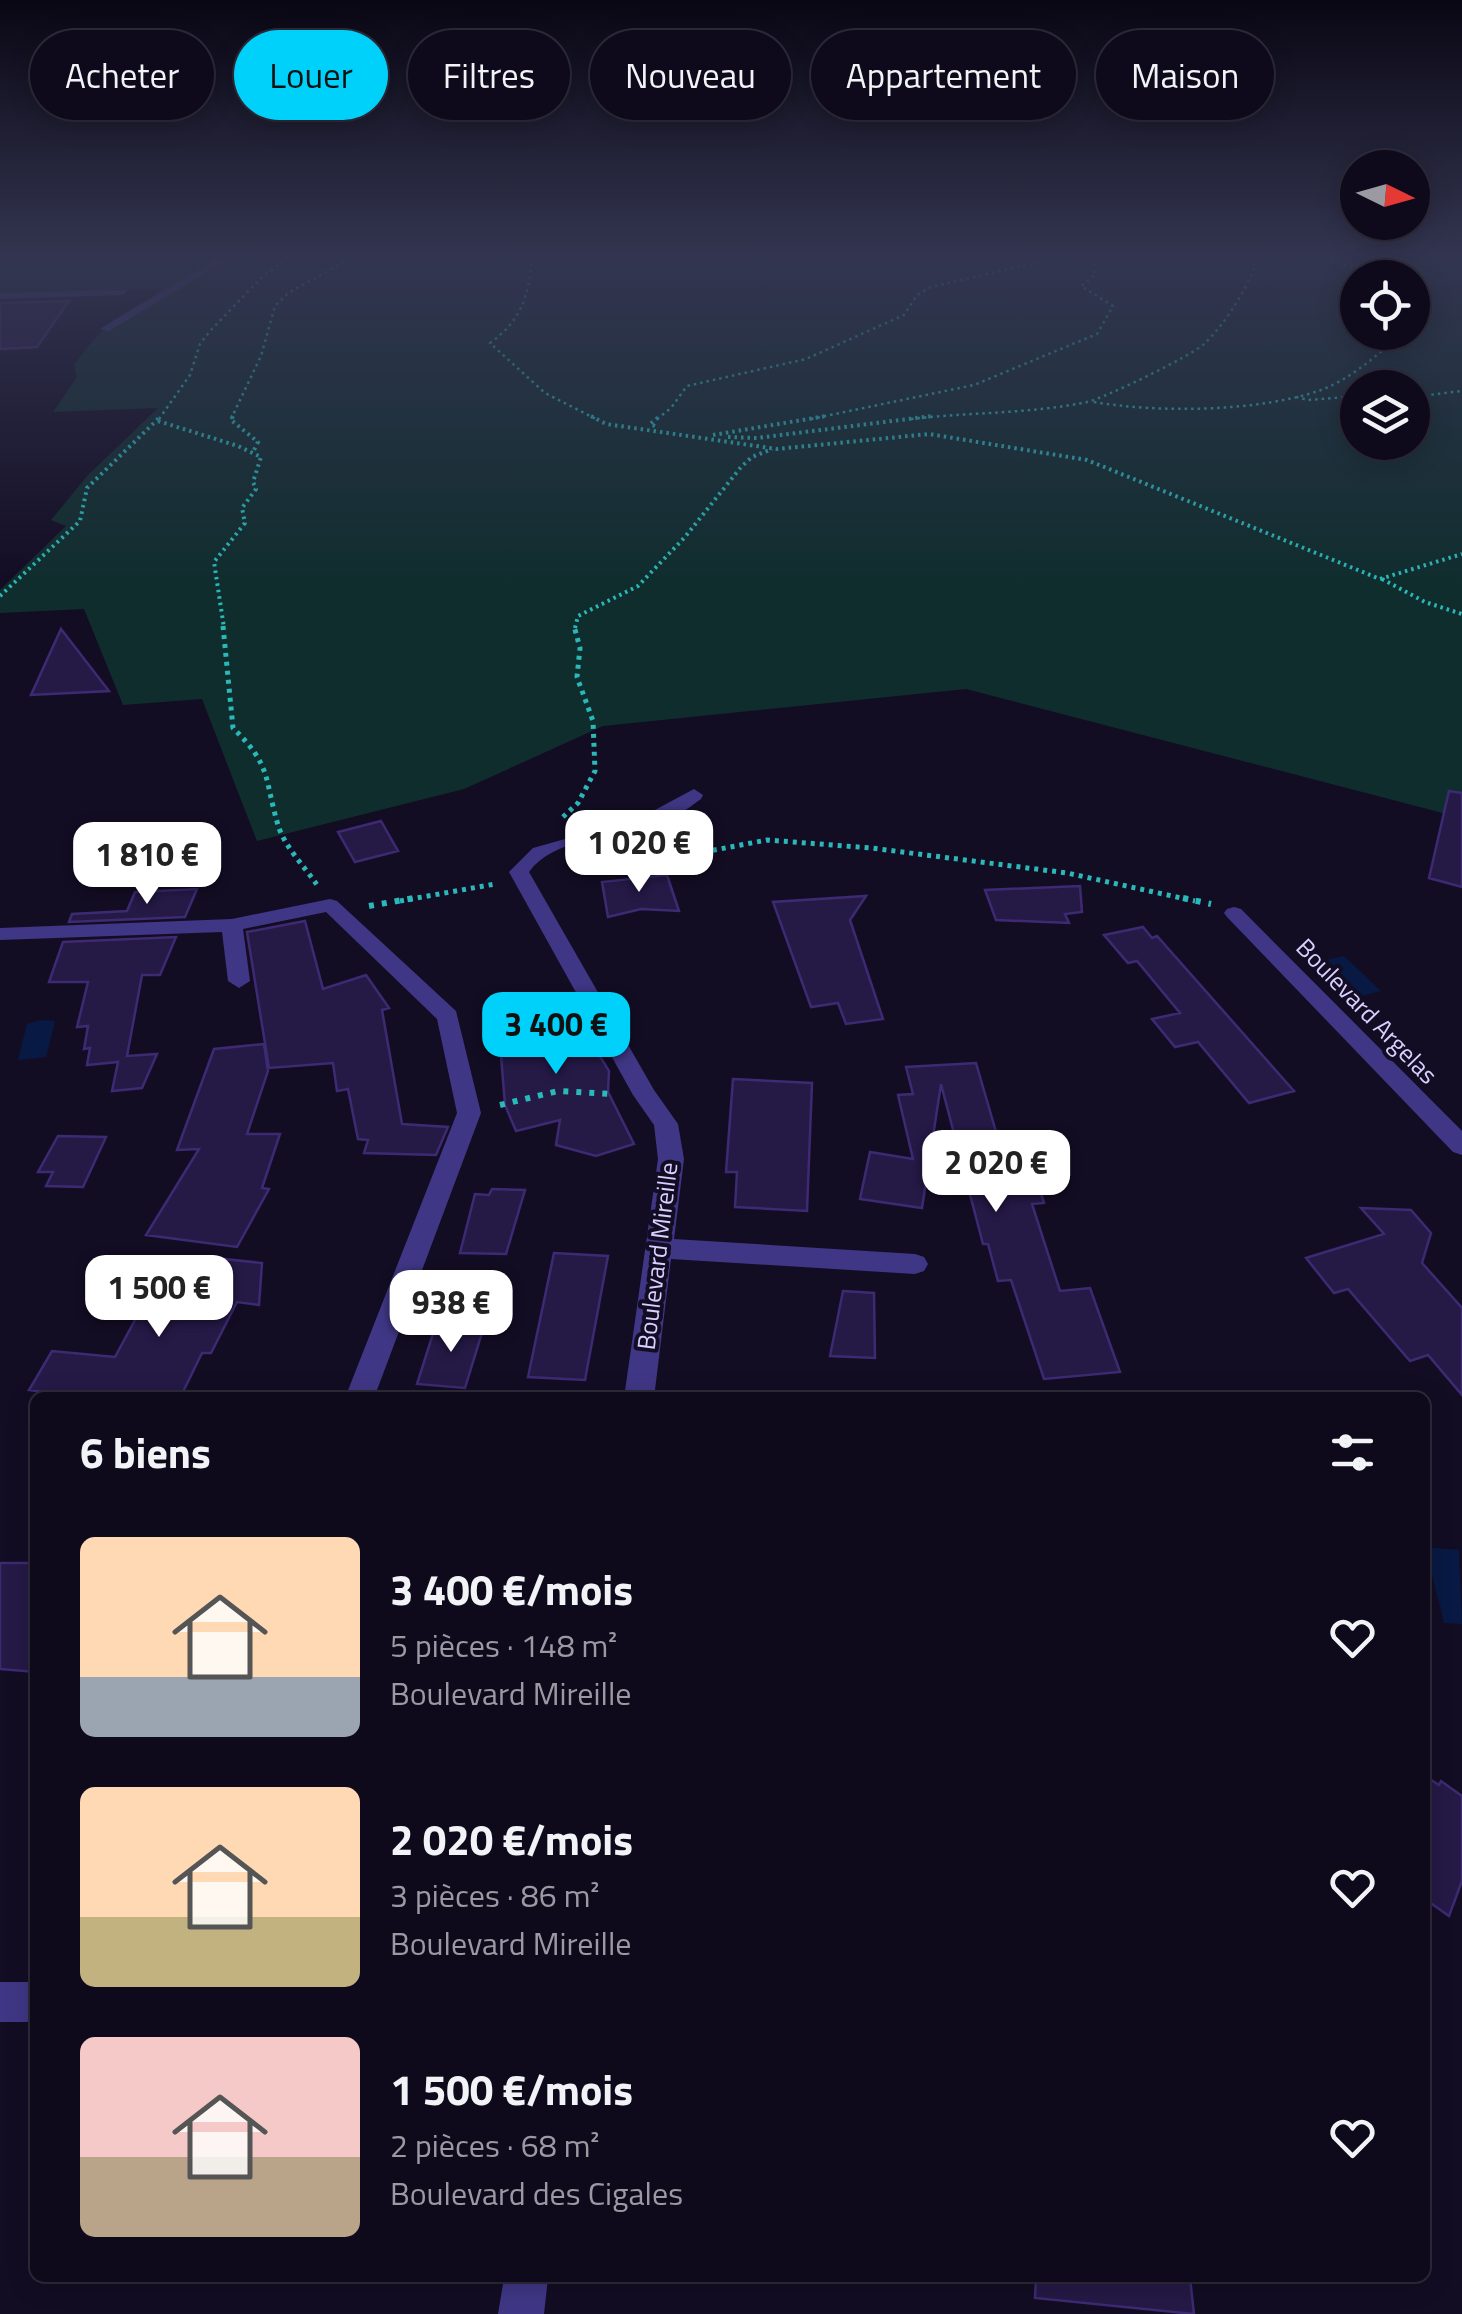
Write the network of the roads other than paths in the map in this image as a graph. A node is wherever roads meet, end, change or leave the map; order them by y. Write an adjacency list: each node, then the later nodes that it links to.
1 (694, 795): 7 (street, Boulevard Mireille)
2 (1234, 913): 6 (street, Boulevard Argelas)
3 (232, 925): 4 (street); 5 (street); 9 (street)
4 (0, 934)
5 (239, 980)
6 (1462, 1146)
7 (660, 1248): 8 (street); 10 (street, Boulevard Mireille)
8 (915, 1264)
9 (362, 1392)
10 (641, 1392)
11 (0, 2002): 12 (street)
12 (30, 2002)
13 (526, 2282): 14 (street)
14 (522, 2314)

